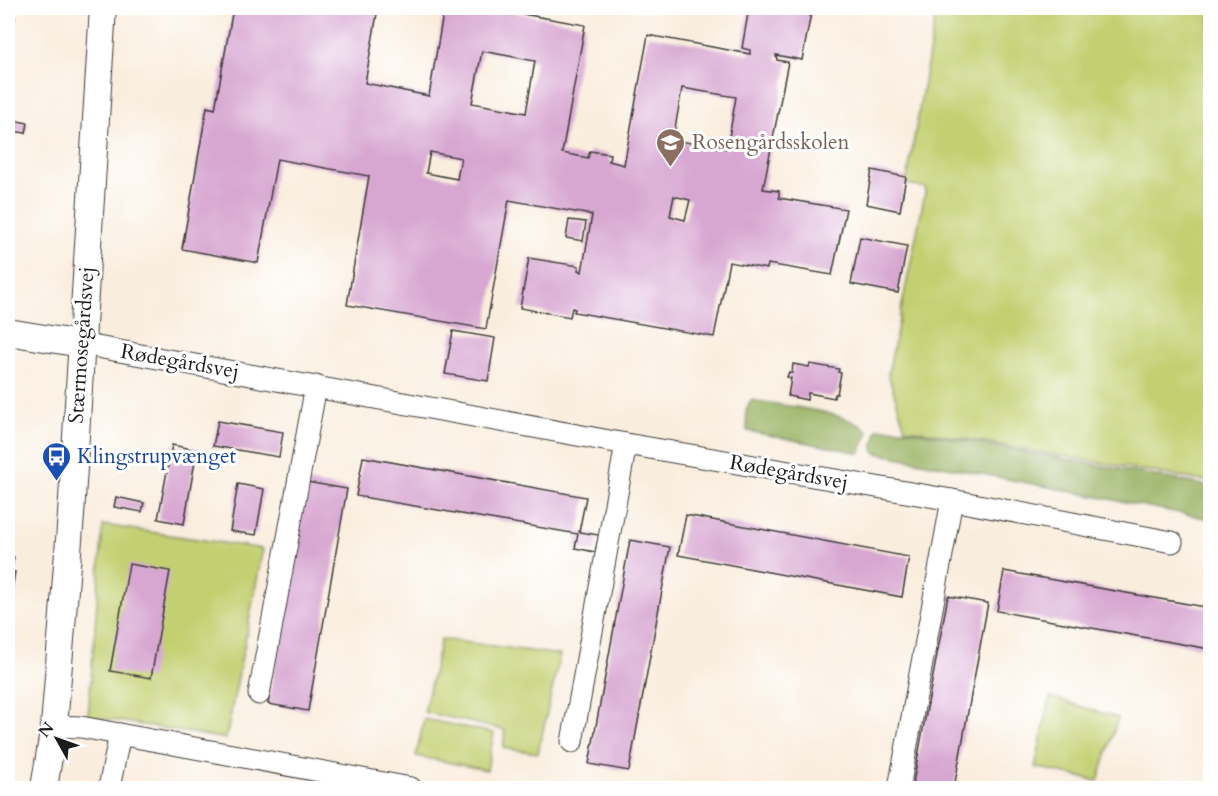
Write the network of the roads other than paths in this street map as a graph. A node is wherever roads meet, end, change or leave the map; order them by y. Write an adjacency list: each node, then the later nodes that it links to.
1 (103, 8): 3 (street, Stærmosegårdsvej)
2 (8, 332): 3 (street, Rødegårdsvej)
3 (81, 344): 4 (street, Rødegårdsvej); 9 (street, Stærmosegårdsvej)
4 (316, 386): 5 (street, Rødegårdsvej); 8 (street)
5 (626, 444): 6 (street, Rødegårdsvej); 11 (street)
6 (952, 500): 7 (street, Rødegårdsvej); 15 (street)
7 (1172, 542)
8 (259, 694)
9 (54, 726): 10 (street); 12 (street, Stærmosegårdsvej)
10 (120, 734): 13 (street); 14 (street)
11 (572, 742)
12 (44, 789)
13 (109, 789)
14 (411, 789)
15 (899, 789)

